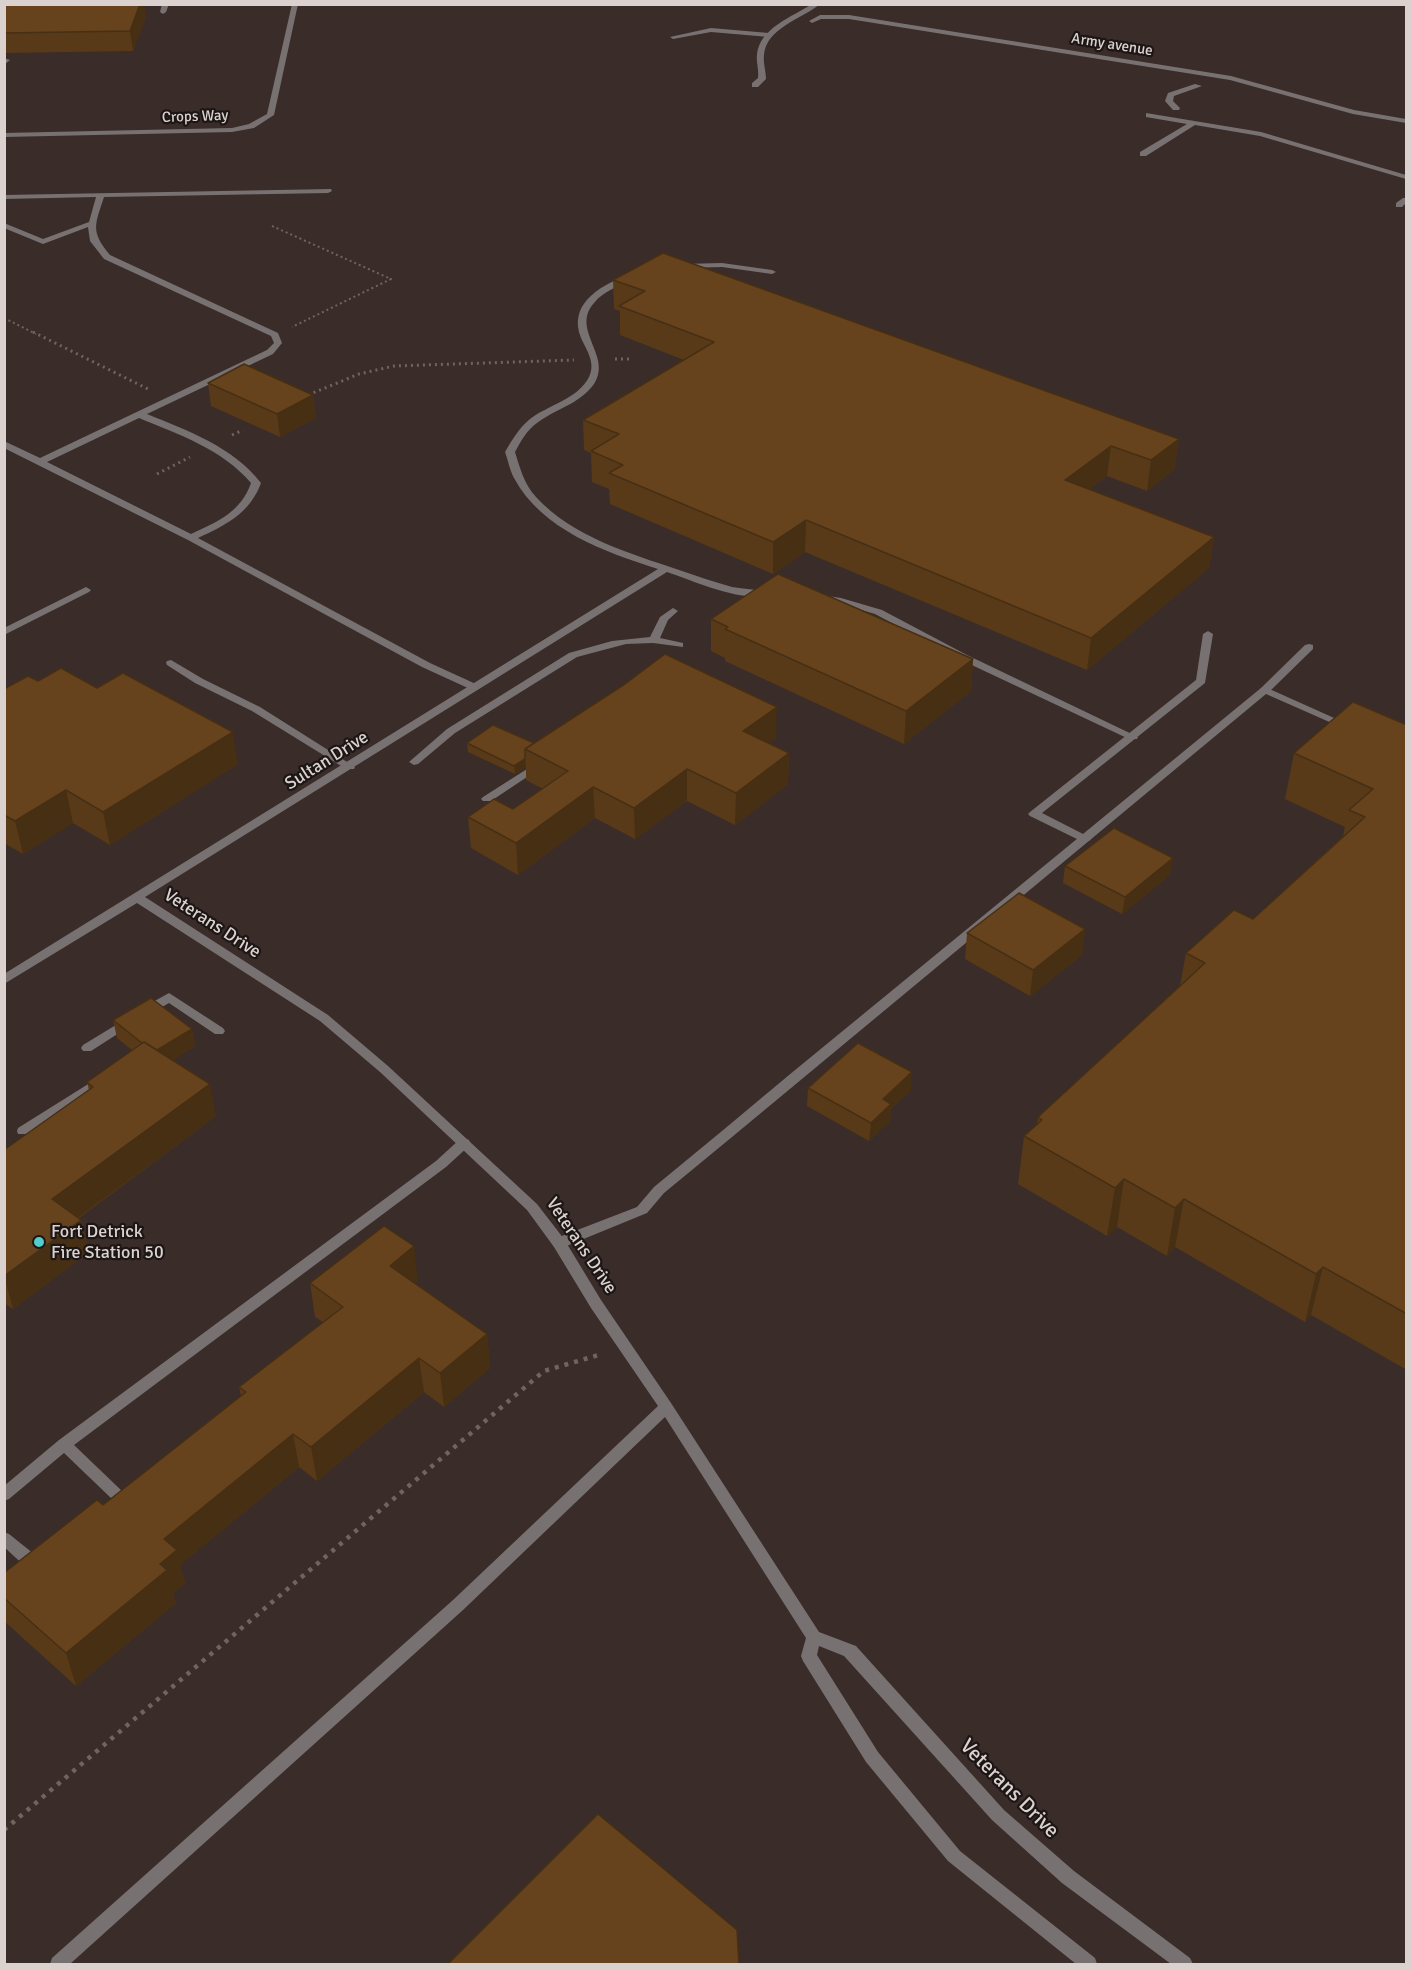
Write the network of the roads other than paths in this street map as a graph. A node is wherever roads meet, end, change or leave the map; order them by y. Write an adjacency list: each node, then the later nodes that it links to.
1 (295, 4): 12 (street, Crops Way)
2 (817, 4): 4 (street)
3 (812, 24): 10 (street, Army avenue)
4 (769, 35): 5 (street); 6 (street)
5 (673, 37)
6 (755, 84)
7 (1198, 86): 8 (street)
8 (1176, 108)
9 (1149, 115): 11 (street)
10 (1407, 121)
11 (1195, 122): 13 (street); 14 (street)
12 (4, 135)
13 (1143, 154)
14 (1407, 177)
15 (328, 191): 16 (street)
16 (101, 195): 17 (street); 20 (street)
17 (4, 197)
18 (1407, 200): 19 (street)
19 (1399, 205)
20 (92, 223): 21 (street); 25 (street)
21 (4, 225)
22 (673, 267): 23 (street)
23 (772, 272)
24 (636, 275): 29 (street)
25 (141, 415): 27 (street); 28 (street)
26 (4, 444): 27 (street)
27 (39, 462): 28 (street)
28 (191, 538): 40 (street)
29 (666, 569): 31 (street); 40 (street, Sultan Drive)
30 (86, 590): 34 (street)
31 (773, 595)
32 (805, 597): 43 (street)
33 (673, 611): 36 (street)
34 (4, 632)
35 (1208, 634): 43 (street)
36 (654, 640): 37 (street); 45 (street)
37 (679, 645)
38 (1309, 647): 41 (street)
39 (171, 663): 46 (street)
40 (474, 687): 46 (street, Sultan Drive)
41 (1264, 690): 42 (street); 48 (street)
42 (1364, 731)
43 (1133, 737): 48 (street)
44 (544, 761): 47 (street)
45 (414, 762)
46 (350, 766): 49 (street, Sultan Drive)
47 (487, 799)
48 (1085, 839): 56 (street)
49 (138, 898): 50 (street, Sultan Drive); 55 (street, Veterans Drive)
50 (4, 980)
51 (219, 1031): 52 (street)
52 (87, 1048)
53 (117, 1069): 54 (street)
54 (23, 1131)
55 (464, 1143): 56 (street, Veterans Drive); 58 (street)
56 (559, 1243): 57 (street, Veterans Drive)
57 (666, 1407): 63 (street, Veterans Drive); 64 (street)
58 (64, 1444): 59 (street); 60 (street)
59 (4, 1495)
60 (117, 1495)
61 (4, 1538): 62 (street)
62 (34, 1563)
63 (814, 1637): 65 (street); 66 (street, Veterans Drive)
64 (58, 1965)
65 (1089, 1965)
66 (1184, 1965)

